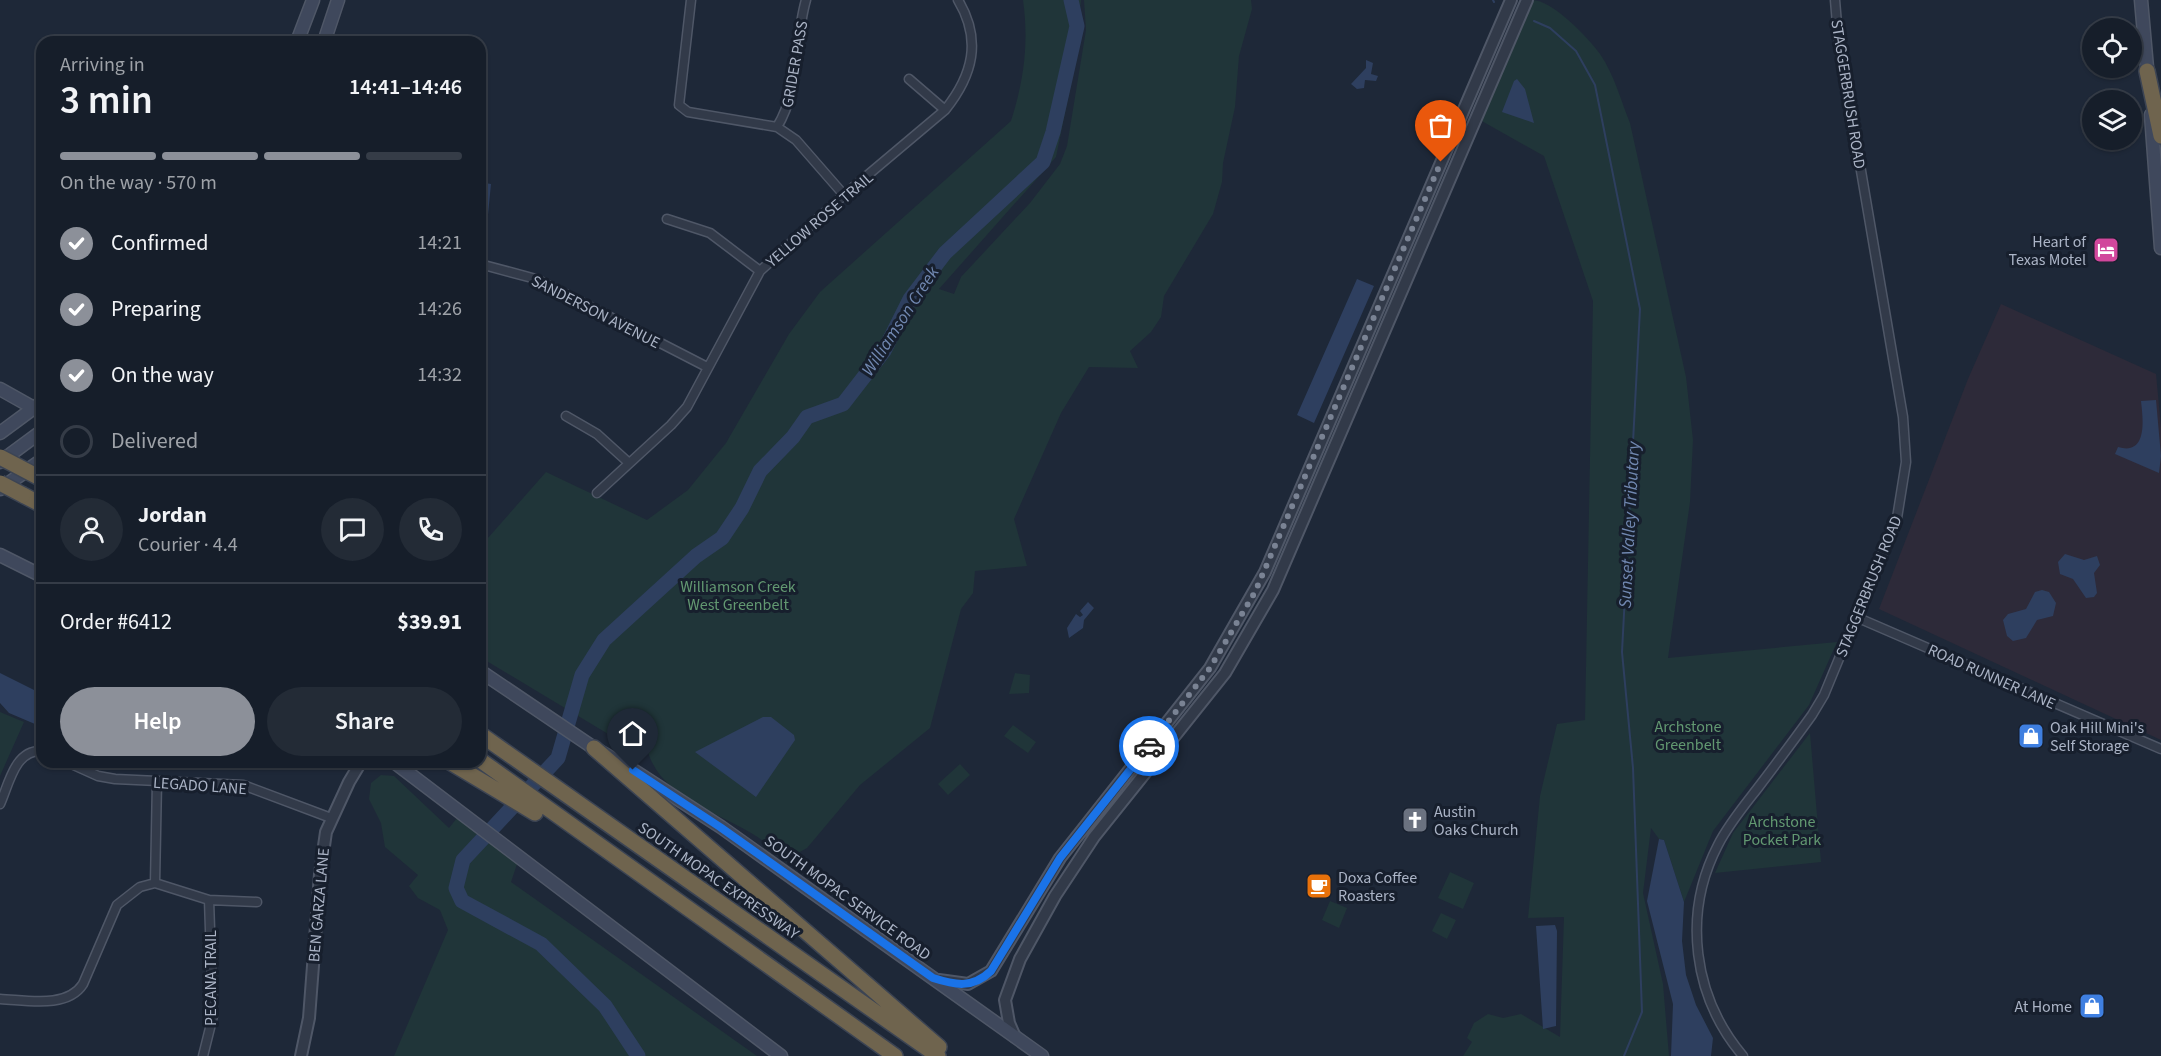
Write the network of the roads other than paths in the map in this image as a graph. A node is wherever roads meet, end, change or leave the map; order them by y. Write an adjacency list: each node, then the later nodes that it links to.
1 (313, 0): 10 (main road)
2 (338, 0): 11 (main road)
3 (691, 0): 15 (street)
4 (806, 0): 15 (street, GRIDER PASS)
5 (958, 0): 14 (street, YELLOW ROSE TRAIL)
6 (1511, 0): 56 (street)
7 (1527, 0): 58 (street)
8 (1835, 0): 40 (street, STAGGERBRUSH ROAD)
9 (2141, 0): 12 (main road)
10 (299, 36)
11 (326, 36)
12 (2147, 71): 16 (highway); 19 (main road)
13 (909, 79): 14 (street)
14 (945, 110): 17 (street, YELLOW ROSE TRAIL)
15 (777, 127): 17 (street)
16 (2161, 136)
17 (844, 195): 21 (street, YELLOW ROSE TRAIL)
18 (667, 219): 21 (street)
19 (2161, 248)
20 (486, 266): 22 (street, SANDERSON AVENUE)
21 (760, 271): 22 (street, YELLOW ROSE TRAIL)
22 (707, 367): 31 (street, YELLOW ROSE TRAIL)
23 (0, 389): 24 (main road)
24 (36, 405)
25 (36, 410): 27 (main road)
26 (566, 416): 31 (street)
27 (0, 433)
28 (36, 435): 30 (main road)
29 (0, 457): 33 (highway, bridge)
30 (0, 462)
31 (629, 463): 36 (street, YELLOW ROSE TRAIL)
32 (36, 464): 35 (main road)
33 (36, 476)
34 (0, 483): 37 (highway, bridge)
35 (0, 489)
36 (597, 493)
37 (36, 502)
38 (0, 555): 39 (main road)
39 (36, 573)
40 (1856, 617): 44 (street, ROAD RUNNER LANE); 66 (street, STAGGERBRUSH ROAD)
41 (486, 675): 43 (main road, SOUTH MOPAC SERVICE ROAD)
42 (486, 738): 63 (highway, SOUTH MOPAC EXPRESSWAY)
43 (594, 748): 56 (main road, SOUTH MOPAC SERVICE ROAD); 64 (highway)
44 (2161, 749)
45 (36, 751): 51 (street)
46 (82, 768): 50 (street, LEGADO LANE)
47 (358, 768): 52 (street, BEN GARZA LANE)
48 (402, 768): 61 (main road)
49 (481, 768): 62 (highway)
50 (157, 782): 52 (street, LEGADO LANE); 53 (street)
51 (0, 804)
52 (331, 818): 60 (street, BEN GARZA LANE)
53 (155, 883): 54 (street); 57 (street)
54 (209, 900): 55 (street); 59 (street, PECANA TRAIL)
55 (257, 902)
56 (933, 978): 58 (main road, SOUTH MOPAC SERVICE ROAD)
57 (0, 999)
58 (1016, 1037): 65 (main road, SOUTH MOPAC SERVICE ROAD)
59 (203, 1056)
60 (300, 1056)
61 (781, 1056)
62 (896, 1056)
63 (938, 1056)
64 (947, 1056)
65 (1042, 1056)
66 (1743, 1056)

